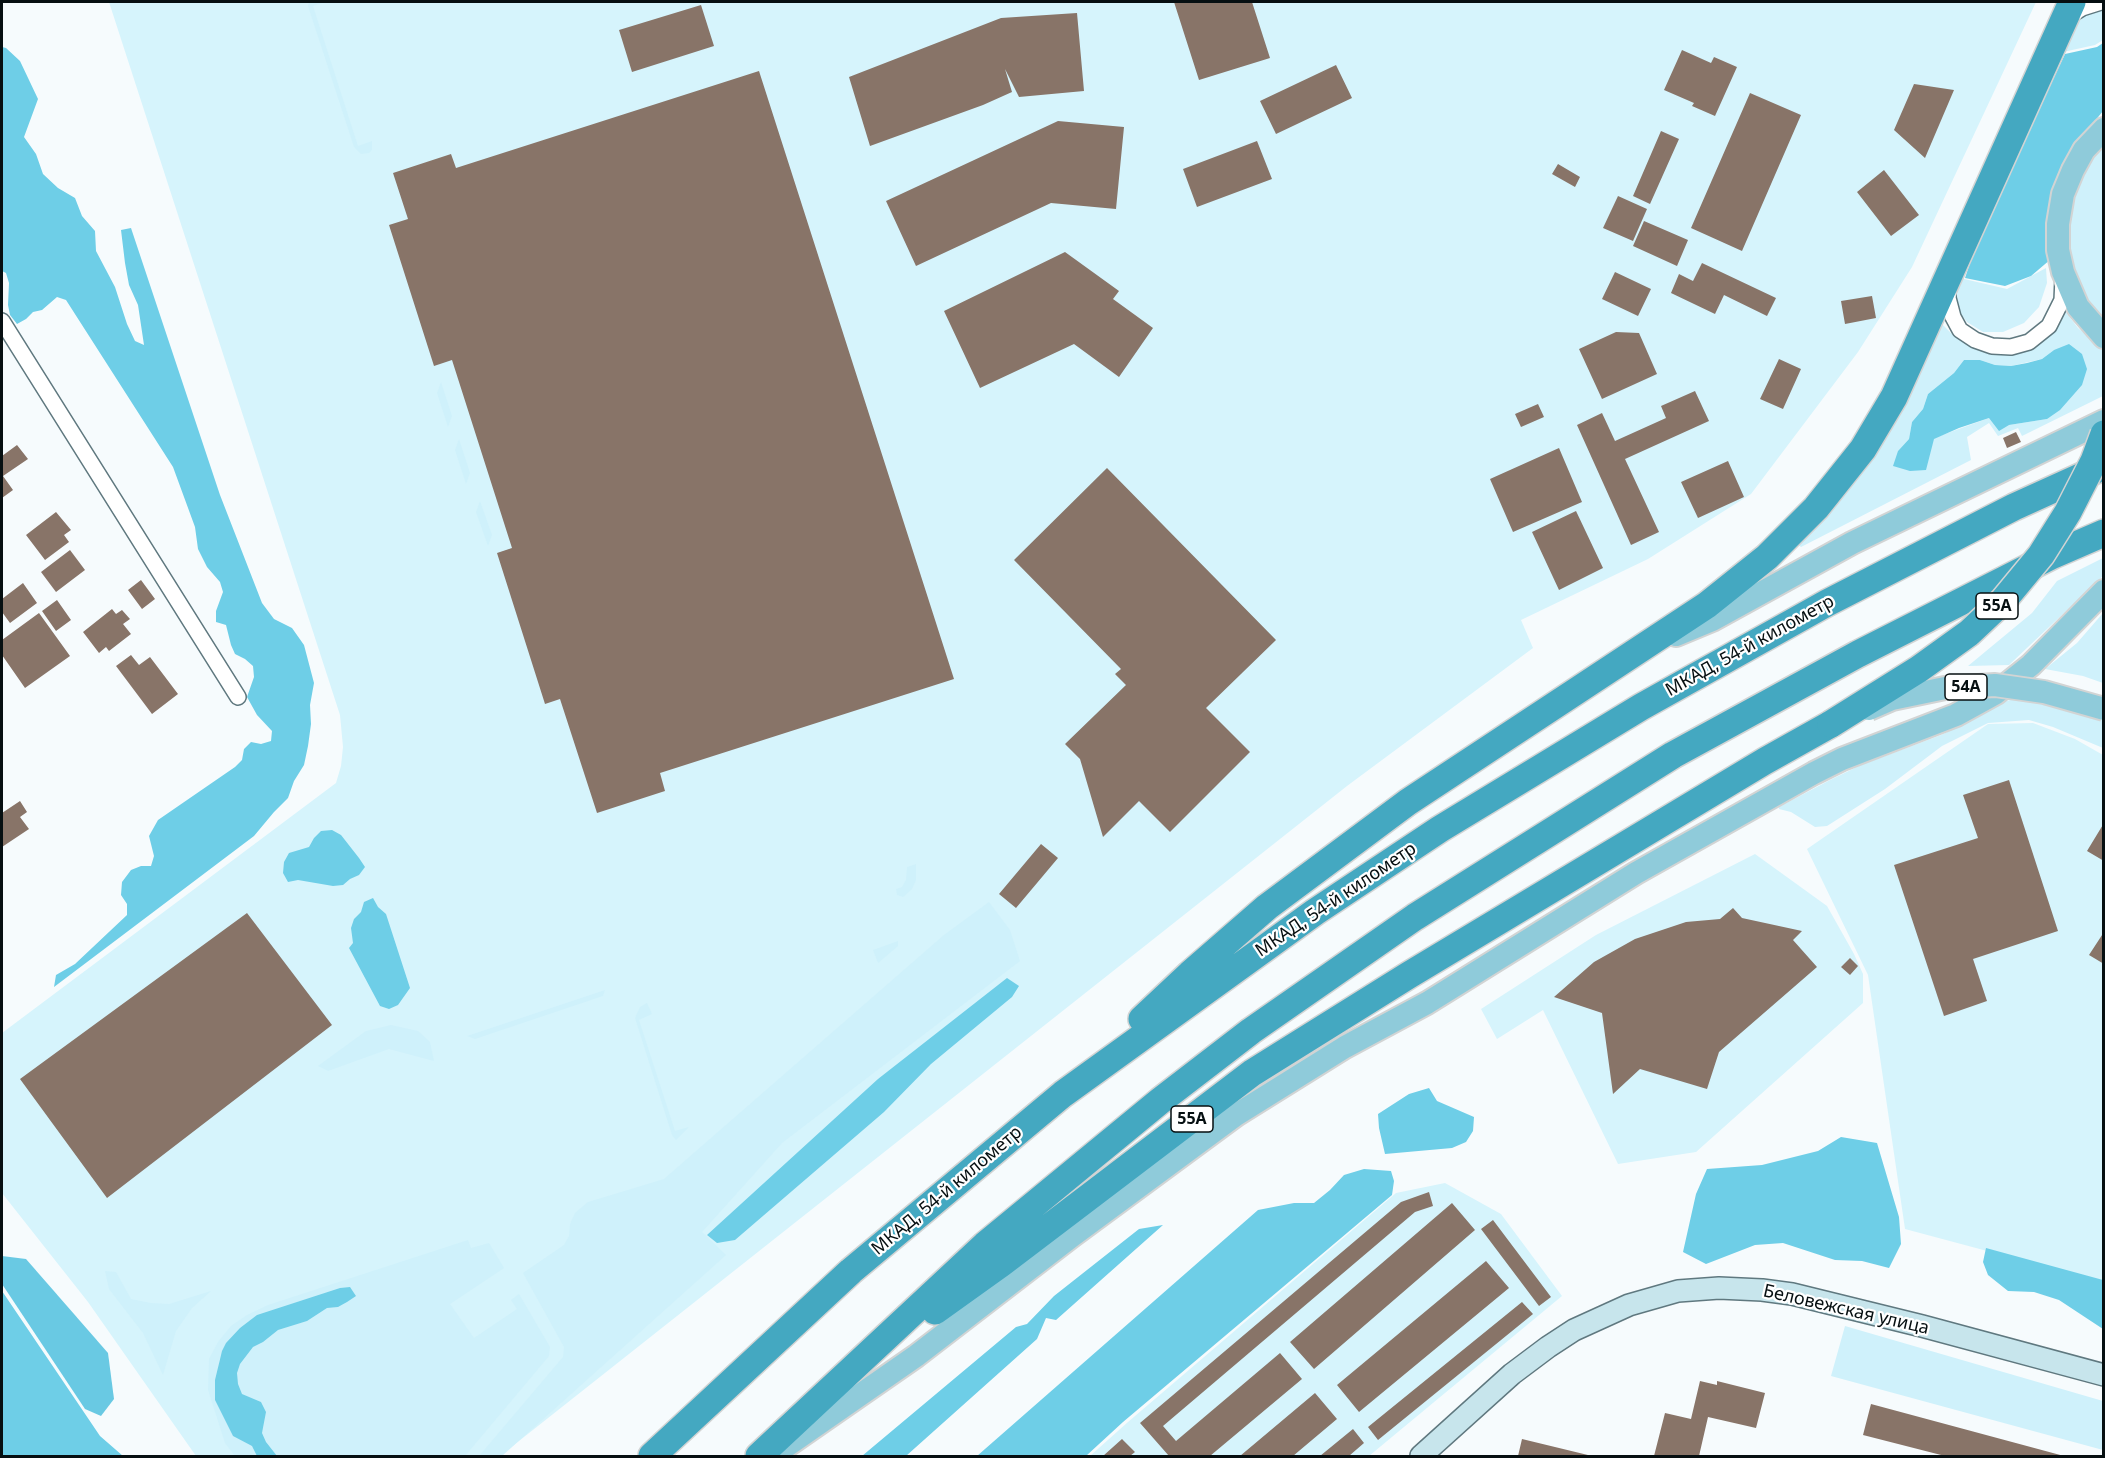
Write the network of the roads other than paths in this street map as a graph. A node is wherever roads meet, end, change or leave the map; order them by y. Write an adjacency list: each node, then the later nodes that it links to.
1 (2101, 2): 2 (street)
2 (2069, 10): 5 (highway)
3 (2103, 129): 4 (main road)
4 (2063, 272): 5 (street); 7 (main road)
5 (1948, 279): 13 (highway)
6 (2, 321): 14 (street)
7 (2103, 337)
8 (2103, 421): 13 (main road)
9 (2103, 434): 16 (highway, 55А, bridge)
10 (2103, 466): 17 (highway, МКАД, 54-й километр)
11 (2103, 533): 18 (highway)
12 (2103, 591): 22 (main road)
13 (1631, 655): 17 (highway)
14 (237, 697)
15 (2103, 709): 16 (main road, 54А, bridge)
16 (1831, 724): 18 (highway, 55А)
17 (1063, 1094): 20 (highway, МКАД, 54-й километр)
18 (855, 1367): 21 (highway)
19 (2103, 1375): 23 (street, Беловежская улица)
20 (652, 1456)
21 (759, 1456)
22 (770, 1456)
23 (1421, 1456)

